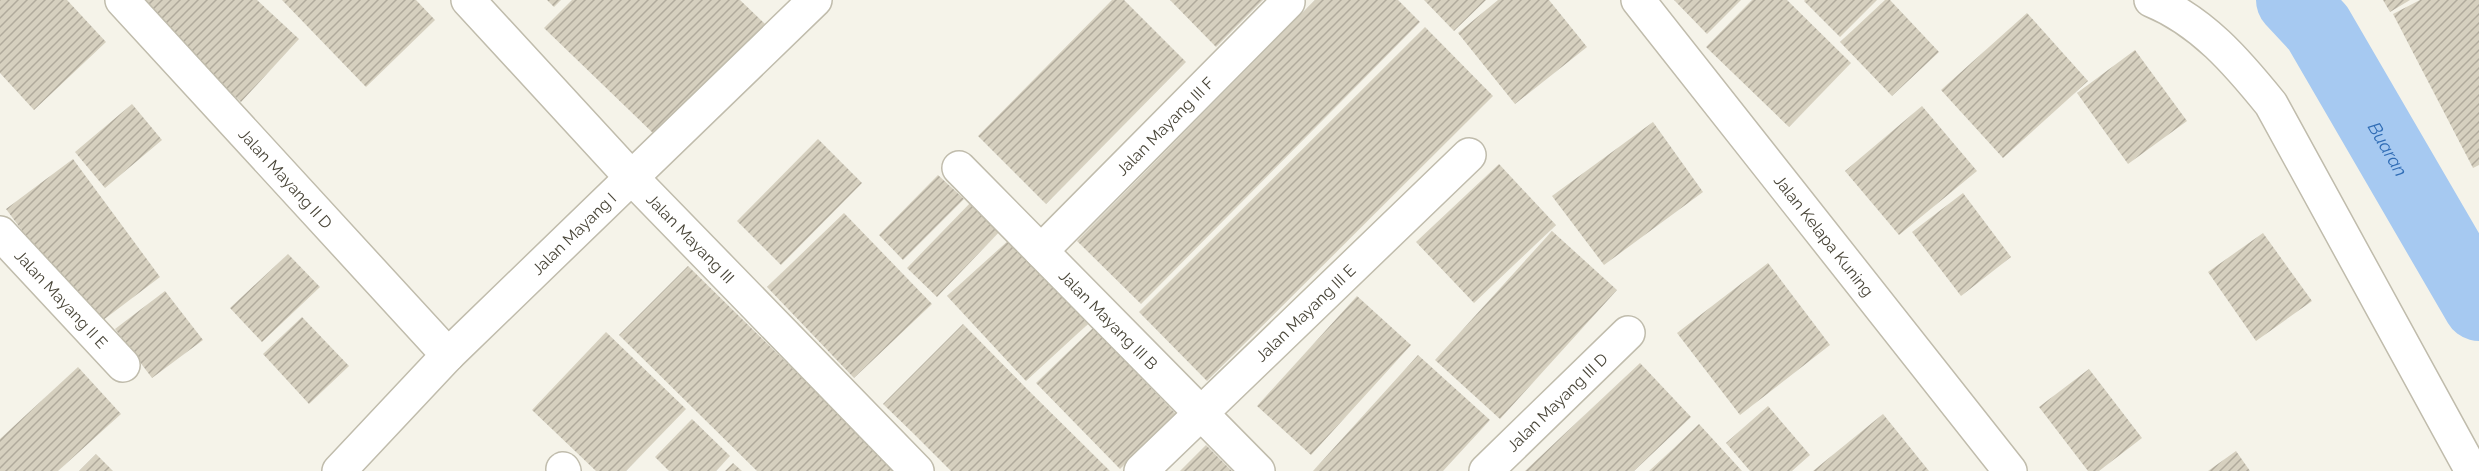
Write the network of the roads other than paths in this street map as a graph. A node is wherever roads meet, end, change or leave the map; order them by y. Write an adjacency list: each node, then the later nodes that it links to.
1 (122, 0): 13 (street, Jalan Mayang II D)
2 (468, 0): 9 (street, Jalan Mayang III)
3 (815, 0): 9 (street, Jalan Mayang I)
4 (1638, 0): 21 (street, Jalan Kelapa Kuning)
5 (2151, 0): 22 (street)
6 (1288, 2): 11 (street, Jalan Mayang III F)
7 (1469, 155): 15 (street, Jalan Mayang III E)
8 (959, 168): 11 (street, Jalan Mayang III B)
9 (631, 177): 13 (street, Jalan Mayang I); 17 (street, Jalan Mayang III)
10 (0, 233): 14 (street, Jalan Mayang II E)
11 (1041, 251): 15 (street, Jalan Mayang III B)
12 (1628, 333): 20 (street, Jalan Mayang III D)
13 (448, 356): 16 (street, Jalan Mayang I)
14 (123, 365)
15 (1201, 413): 18 (street, Jalan Mayang III E); 19 (street, Jalan Mayang III B)
16 (339, 471)
17 (917, 471)
18 (1141, 471)
19 (1258, 471)
20 (1486, 471)
21 (2010, 471)
22 (2472, 471)

